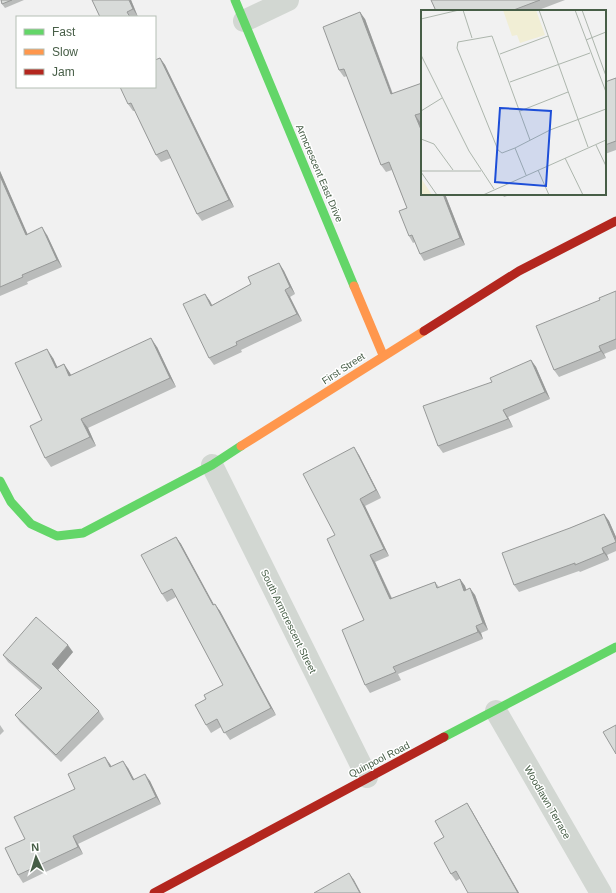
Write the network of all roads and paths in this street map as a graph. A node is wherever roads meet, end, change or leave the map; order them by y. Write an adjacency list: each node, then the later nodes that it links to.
1 (235, 0): 3 (street, Armcrescent East Drive)
2 (288, 0): 3 (street)
3 (244, 21): 5 (street, Armcrescent East Drive)
4 (616, 221): 5 (street, First Street)
5 (383, 355): 6 (street, First Street)
6 (212, 466): 7 (street, First Street); 10 (street, South Armcrescent Street)
7 (0, 480)
8 (616, 647): 9 (street, Quinpool Road)
9 (496, 711): 10 (street, Quinpool Road); 12 (street, Woodlawn Terrace)
10 (367, 777): 11 (street, Quinpool Road)
11 (154, 893)
12 (601, 893)

